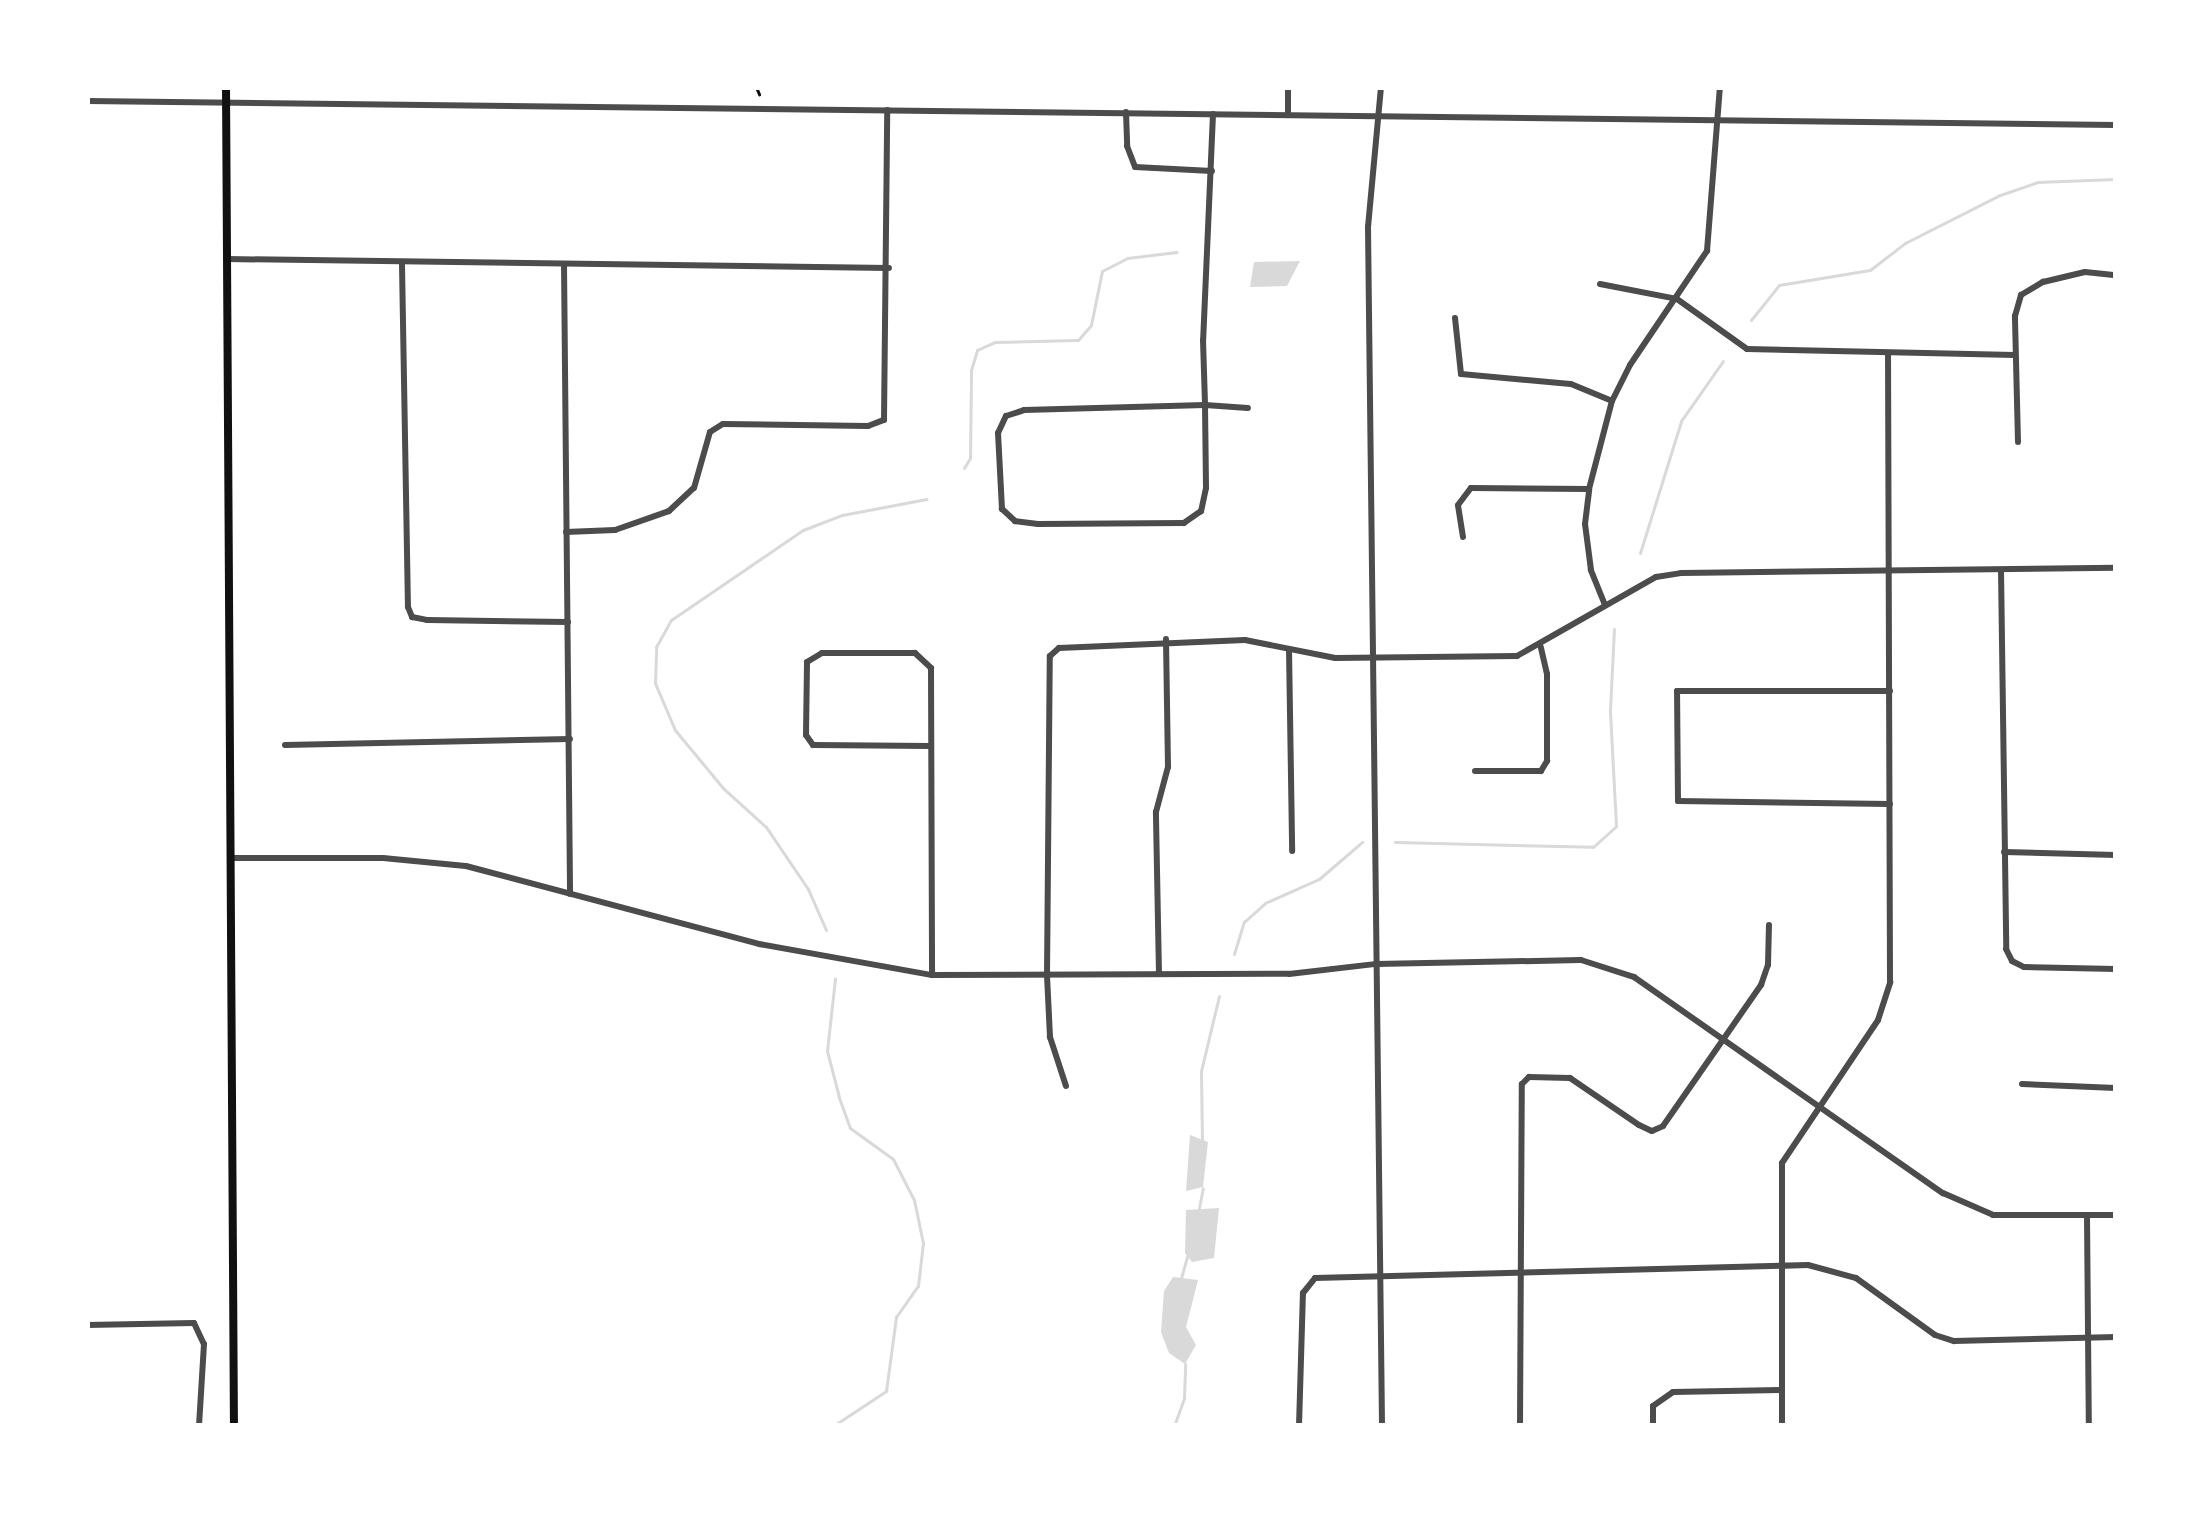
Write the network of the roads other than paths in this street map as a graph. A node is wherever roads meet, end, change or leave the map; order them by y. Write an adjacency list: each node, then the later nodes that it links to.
1 (226, 87): 6 (main road)
2 (1288, 87): 10 (street)
3 (1381, 87): 11 (street)
4 (1720, 87): 12 (street)
5 (87, 100): 6 (street)
6 (226, 101): 7 (street); 15 (main road)
7 (887, 109): 8 (street); 18 (street)
8 (1126, 111): 9 (street); 14 (street)
9 (1213, 112): 10 (street); 14 (street)
10 (1288, 114): 11 (street)
11 (1376, 115): 12 (street); 40 (street)
12 (1714, 118): 13 (street); 21 (street)
13 (2116, 125)
14 (1212, 171): 26 (street)
15 (226, 260): 17 (street); 50 (main road)
16 (565, 264): 17 (street); 18 (street); 30 (street)
17 (402, 265): 36 (street)
18 (889, 268): 30 (street)
19 (2116, 275): 24 (street)
20 (1600, 284): 21 (street)
21 (1678, 299): 23 (street); 25 (street)
22 (1456, 318): 25 (street)
23 (1888, 353): 24 (street); 33 (street)
24 (2014, 355): 28 (street)
25 (1612, 401): 29 (street)
26 (1205, 406): 26 (street); 27 (street)
27 (1248, 408)
28 (2018, 442)
29 (1589, 489): 31 (street); 35 (street)
30 (566, 532): 36 (street)
31 (1463, 537)
32 (2116, 568): 34 (street)
33 (1888, 569): 34 (street); 35 (street); 41 (street)
34 (2001, 570): 48 (street)
35 (1605, 604): 38 (street)
36 (568, 622): 42 (street)
37 (1166, 639): 39 (street); 55 (street); 57 (street)
38 (1541, 647): 40 (street); 45 (street)
39 (1289, 649): 40 (street); 47 (street)
40 (1373, 658): 53 (street)
41 (1890, 691): 46 (street); 46 (street)
42 (569, 739): 43 (street); 51 (street)
43 (285, 745)
44 (930, 746): 44 (street); 56 (street)
45 (1475, 771)
46 (1892, 804): 62 (street)
47 (1292, 851)
48 (2004, 852): 49 (street); 54 (street)
49 (2116, 855)
50 (230, 859): 51 (street); 73 (main road)
51 (570, 894): 56 (street)
52 (1768, 925): 58 (street)
53 (1376, 964): 55 (street); 58 (street); 67 (street)
54 (2116, 970)
55 (1159, 974): 57 (street)
56 (932, 975): 57 (street)
57 (1047, 975): 60 (street)
58 (1723, 1037): 62 (street); 66 (street)
59 (2022, 1084): 61 (street)
60 (1066, 1086)
61 (2116, 1088)
62 (1819, 1107): 64 (street); 65 (street)
63 (2116, 1215): 64 (street)
64 (2087, 1216): 70 (street)
65 (1780, 1267): 66 (street); 70 (street); 71 (street)
66 (1520, 1274): 67 (street); 76 (street)
67 (1380, 1277): 74 (street); 75 (street)
68 (87, 1325): 72 (street)
69 (2116, 1337): 70 (street)
70 (2088, 1338): 79 (street)
71 (1782, 1390): 77 (street); 78 (street)
72 (200, 1426)
73 (233, 1426)
74 (1299, 1426)
75 (1382, 1426)
76 (1520, 1426)
77 (1653, 1426)
78 (1782, 1426)
79 (2089, 1426)

